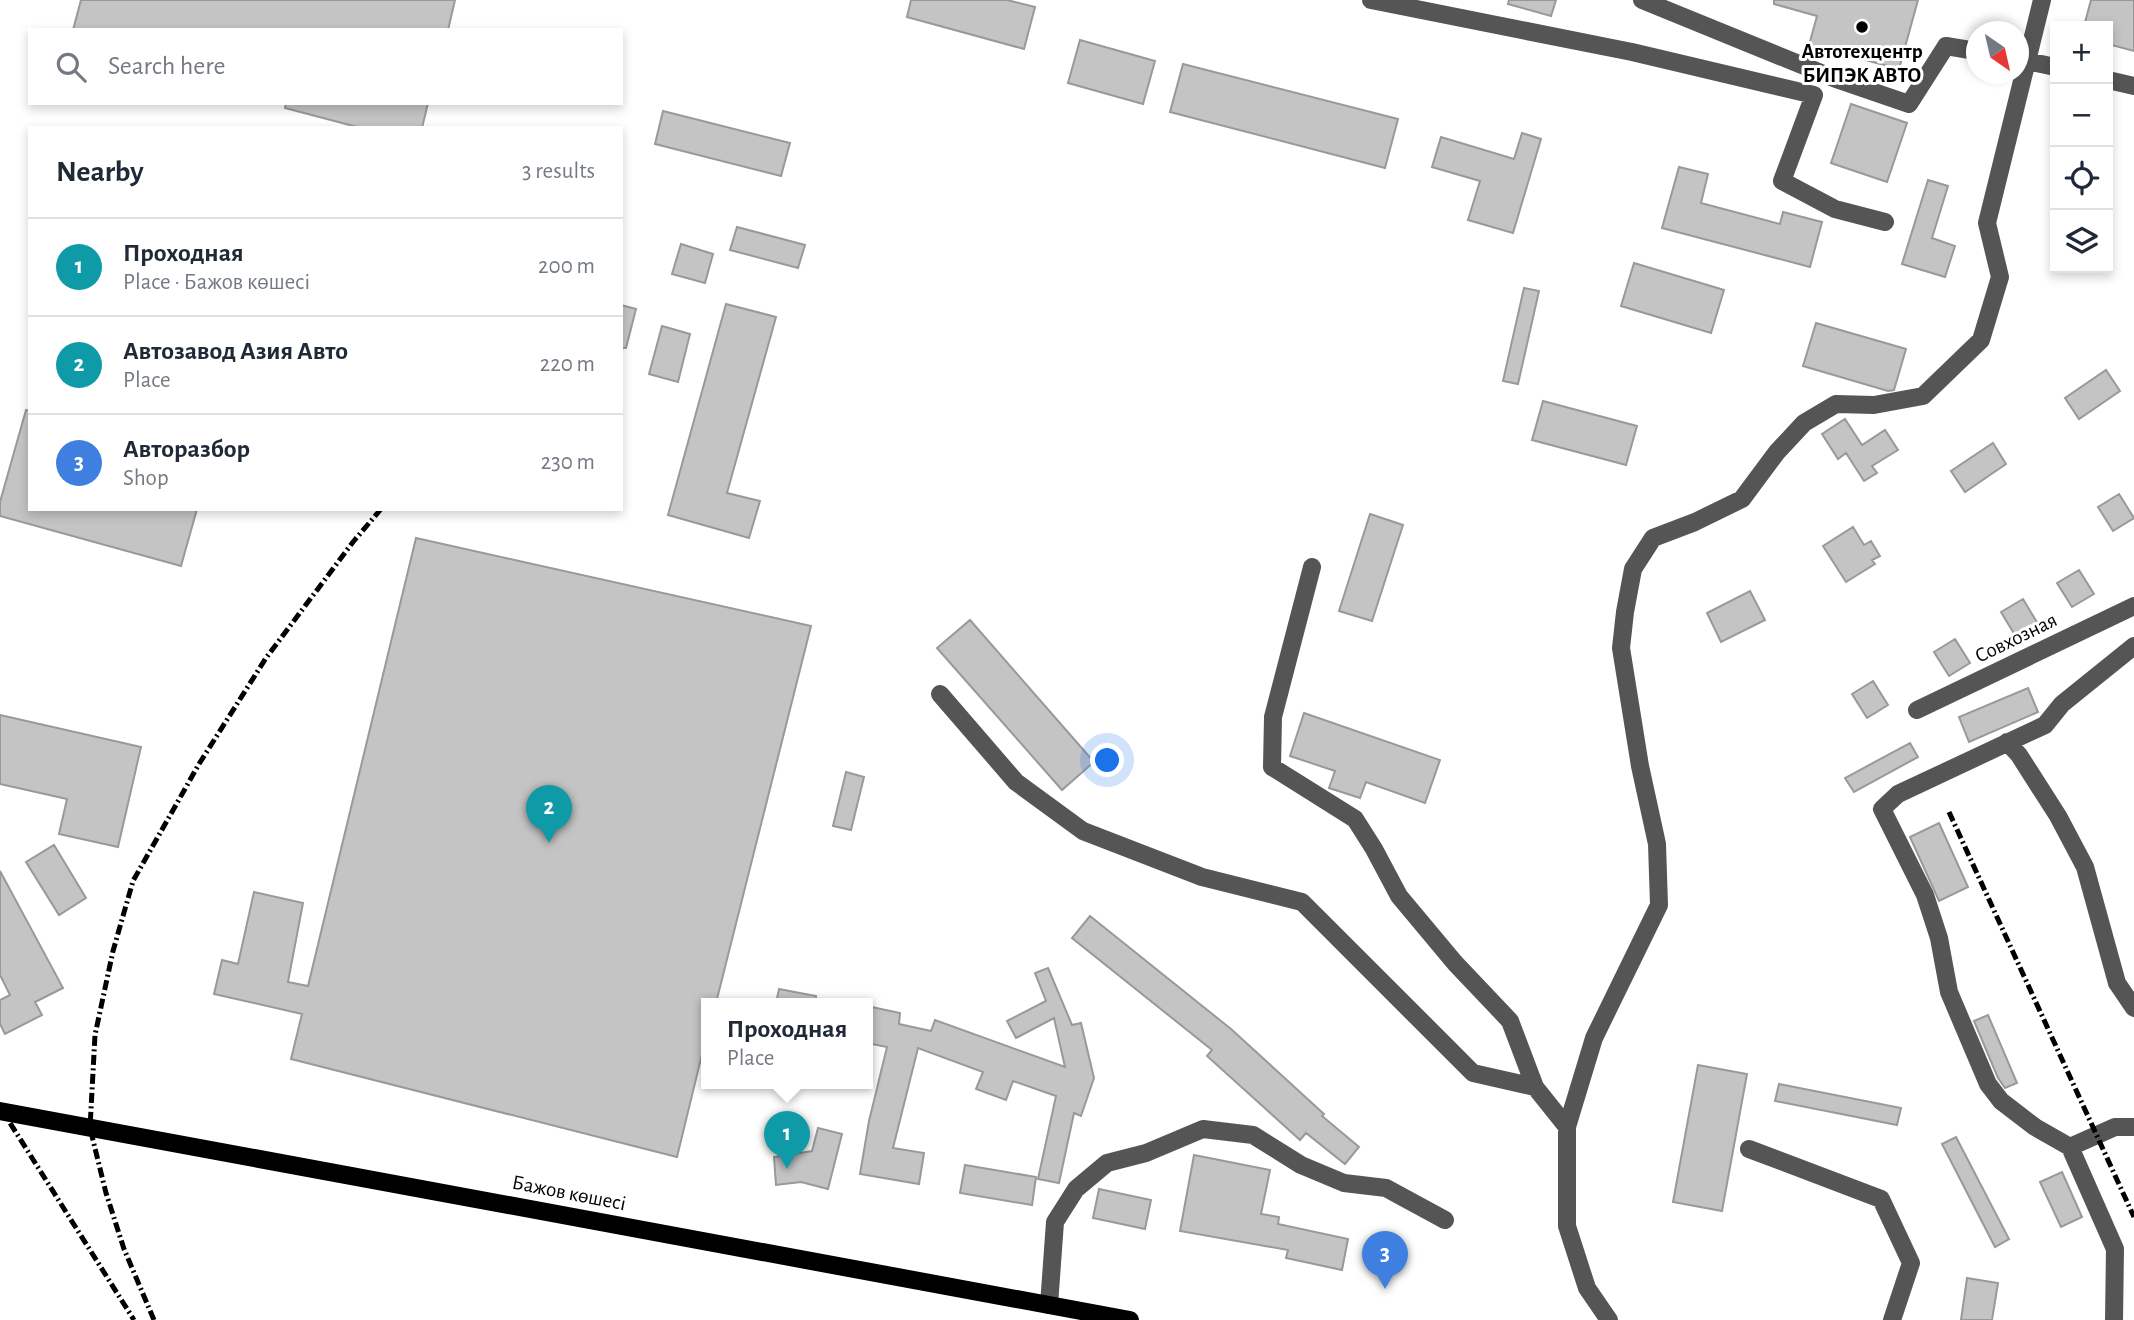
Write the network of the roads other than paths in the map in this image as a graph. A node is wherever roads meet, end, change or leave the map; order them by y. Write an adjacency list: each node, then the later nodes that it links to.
1 (1371, 0): 11 (street)
2 (1642, 0): 5 (street)
3 (2042, 0): 4 (street)
4 (2029, 39)
5 (1966, 49)
6 (2029, 61): 7 (street)
7 (2050, 66)
8 (2113, 81): 10 (street)
9 (2017, 84): 22 (street)
10 (2134, 86)
11 (1885, 222)
12 (1311, 567): 19 (street)
13 (2134, 606): 16 (street, Совхозная)
14 (2134, 646): 17 (street)
15 (940, 694): 19 (street)
16 (1917, 710)
17 (2007, 742): 18 (street); 23 (street)
18 (2134, 1008)
19 (1535, 1087): 22 (street)
20 (0, 1111): 26 (main road, Бажов көшесі)
21 (2134, 1126): 23 (street)
22 (1567, 1127): 29 (street)
23 (2070, 1147): 31 (street)
24 (1749, 1149): 30 (street)
25 (1446, 1220): 26 (street)
26 (1049, 1305): 27 (main road, Бажов көшесі)
27 (1111, 1318): 28 (main road, Бажов көшесі)
28 (1130, 1320)
29 (1609, 1320)
30 (1892, 1320)
31 (2114, 1320)

